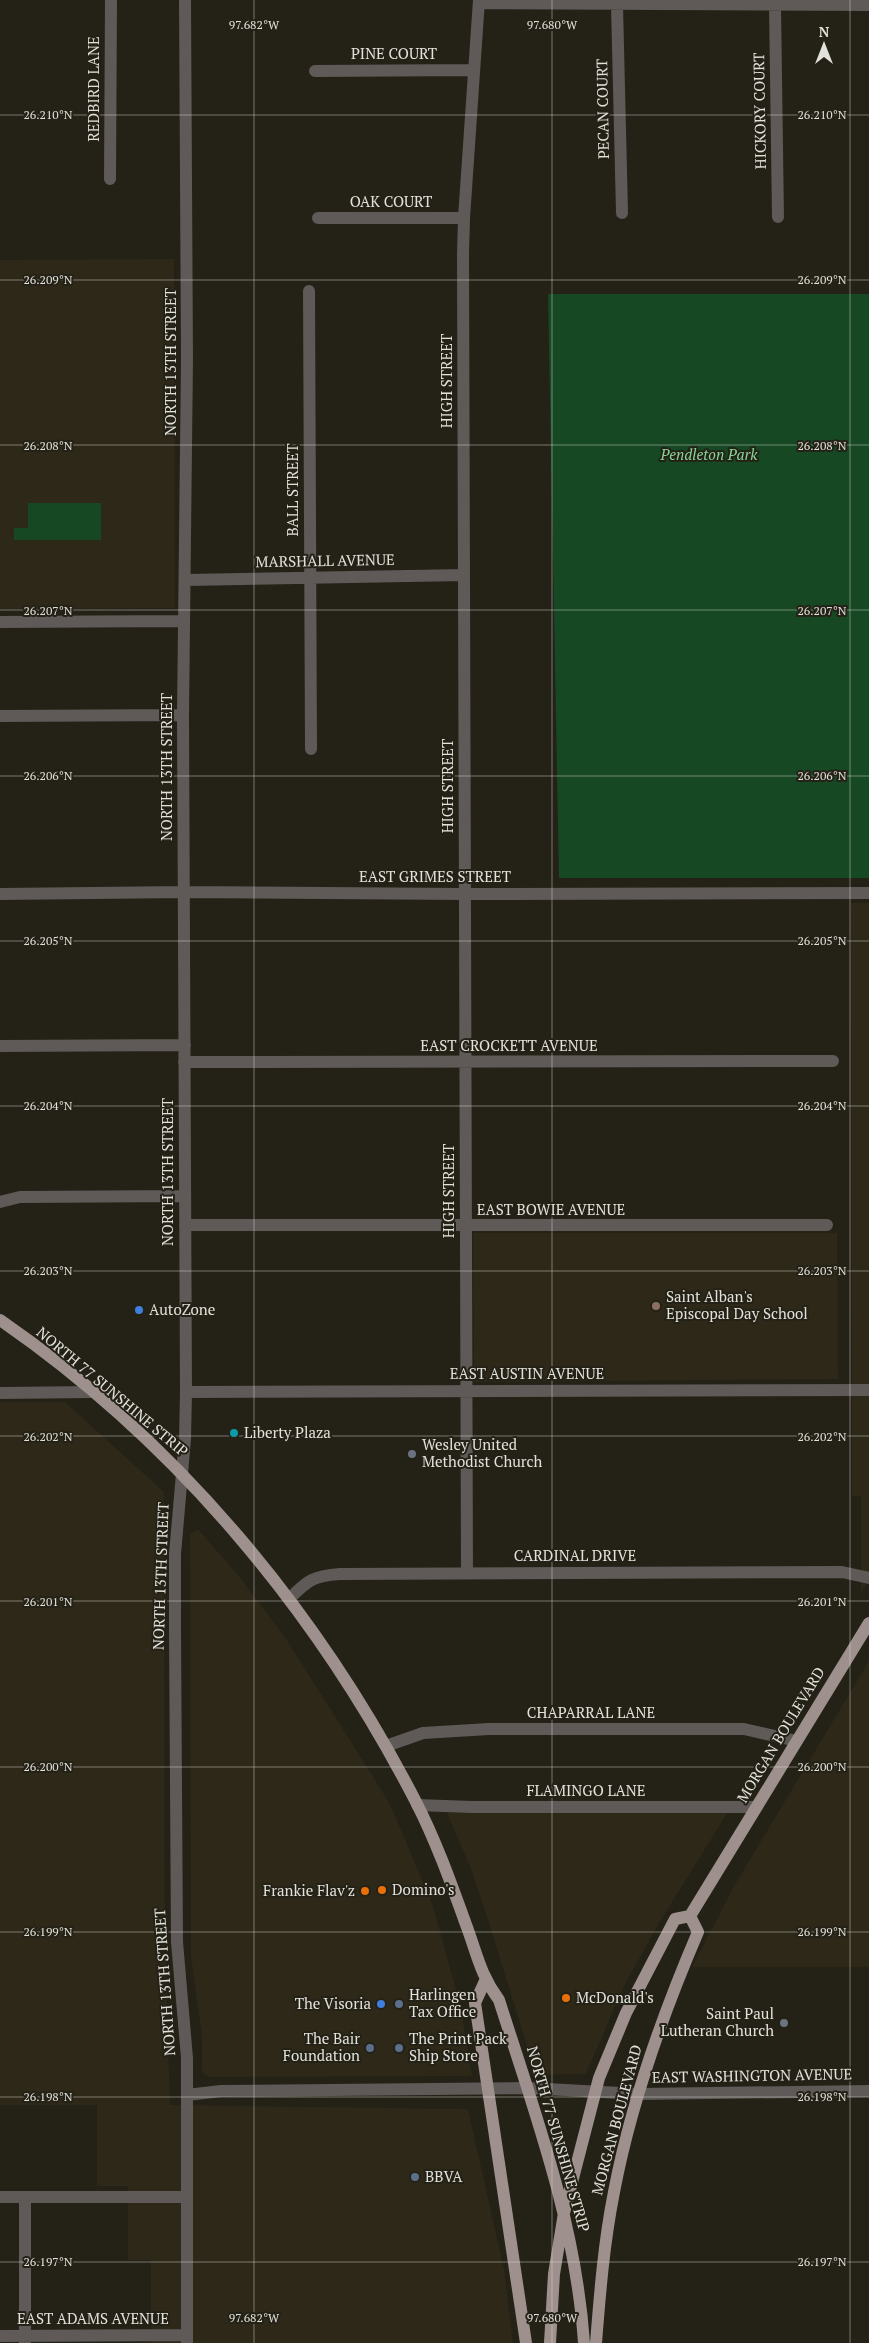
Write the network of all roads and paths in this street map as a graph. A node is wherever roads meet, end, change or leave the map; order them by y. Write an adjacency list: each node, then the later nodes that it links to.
1 (111, 0): 9 (street, REDBIRD LANE)
2 (185, 0): 17 (street, NORTH 13TH STREET)
3 (479, 1): 5 (street); 8 (street, HIGH STREET)
4 (864, 3): 6 (street)
5 (617, 5): 6 (street); 10 (street, PECAN COURT)
6 (776, 6): 11 (street, HICKORY COURT)
7 (315, 70): 8 (street, PINE COURT)
8 (474, 70): 13 (street, HIGH STREET)
9 (110, 179)
10 (622, 213)
11 (778, 217)
12 (318, 218): 13 (street, OAK COURT)
13 (464, 218): 15 (street, HIGH STREET)
14 (309, 291): 16 (street, BALL STREET)
15 (464, 575): 16 (street, MARSHALL AVENUE); 26 (street, HIGH STREET)
16 (309, 578): 17 (street, MARSHALL AVENUE); 22 (street, BALL STREET)
17 (186, 580): 18 (street, NORTH 13TH STREET)
18 (184, 621): 19 (street); 20 (street, NORTH 13TH STREET)
19 (0, 622)
20 (183, 715): 21 (street); 23 (street, NORTH 13TH STREET)
21 (0, 716)
22 (311, 749)
23 (184, 892): 25 (street, EAST GRIMES STREET); 26 (street, EAST GRIMES STREET); 28 (street, NORTH 13TH STREET)
24 (869, 893): 26 (street, EAST GRIMES STREET)
25 (0, 894)
26 (464, 894): 31 (street, HIGH STREET)
27 (0, 1046): 28 (street)
28 (185, 1046): 30 (street, NORTH 13TH STREET)
29 (833, 1061): 31 (street, EAST CROCKETT AVENUE)
30 (184, 1062): 31 (street, EAST CROCKETT AVENUE); 32 (street, NORTH 13TH STREET)
31 (465, 1062): 36 (street, HIGH STREET)
32 (185, 1196): 33 (street); 34 (street, NORTH 13TH STREET)
33 (0, 1202)
34 (185, 1225): 36 (street, EAST BOWIE AVENUE); 41 (street, NORTH 13TH STREET)
35 (828, 1225): 36 (street, EAST BOWIE AVENUE)
36 (466, 1226): 39 (street, HIGH STREET)
37 (0, 1320): 40 (main road, NORTH 77 SUNSHINE STRIP)
38 (869, 1390): 39 (street, EAST AUSTIN AVENUE)
39 (466, 1391): 41 (street, EAST AUSTIN AVENUE); 44 (street, HIGH STREET)
40 (92, 1392): 42 (street); 43 (main road, NORTH 77 SUNSHINE STRIP)
41 (186, 1392): 43 (street, NORTH 13TH STREET)
42 (0, 1393)
43 (182, 1473): 46 (main road, NORTH 77 SUNSHINE STRIP); 59 (street, NORTH 13TH STREET)
44 (467, 1573): 45 (street, CARDINAL DRIVE); 46 (street, CARDINAL DRIVE)
45 (869, 1578)
46 (289, 1599): 49 (main road, NORTH 77 SUNSHINE STRIP)
47 (869, 1622): 48 (main road, MORGAN BOULEVARD)
48 (797, 1741): 49 (street, CHAPARRAL LANE); 51 (main road, MORGAN BOULEVARD)
49 (386, 1746): 50 (main road, NORTH 77 SUNSHINE STRIP)
50 (417, 1805): 51 (street, FLAMINGO LANE); 53 (main road, NORTH 77 SUNSHINE STRIP)
51 (756, 1807): 52 (main road, MORGAN BOULEVARD)
52 (690, 1916): 57 (main road, MORGAN BOULEVARD); 58 (main road, MORGAN BOULEVARD)
53 (485, 1981): 54 (main road); 55 (main road, NORTH 77 SUNSHINE STRIP)
54 (487, 2088): 55 (street, EAST WASHINGTON AVENUE); 59 (street, EAST WASHINGTON AVENUE); 67 (main road)
55 (528, 2088): 57 (street, EAST WASHINGTON AVENUE); 63 (main road, NORTH 77 SUNSHINE STRIP)
56 (869, 2091): 58 (street, EAST WASHINGTON AVENUE)
57 (595, 2092): 58 (street, EAST WASHINGTON AVENUE); 63 (main road, MORGAN BOULEVARD)
58 (639, 2094): 70 (main road, MORGAN BOULEVARD)
59 (186, 2095): 62 (street, NORTH 13TH STREET)
60 (0, 2197): 61 (street)
61 (25, 2197): 62 (street); 66 (street)
62 (186, 2197): 65 (street, NORTH 13TH STREET)
63 (564, 2212): 68 (main road, MORGAN BOULEVARD); 69 (main road, NORTH 77 SUNSHINE STRIP)
64 (0, 2336): 66 (street, EAST ADAMS AVENUE)
65 (186, 2339): 66 (street, EAST ADAMS AVENUE)
66 (25, 2340)
67 (526, 2343)
68 (550, 2343)
69 (584, 2343)
70 (596, 2343)

